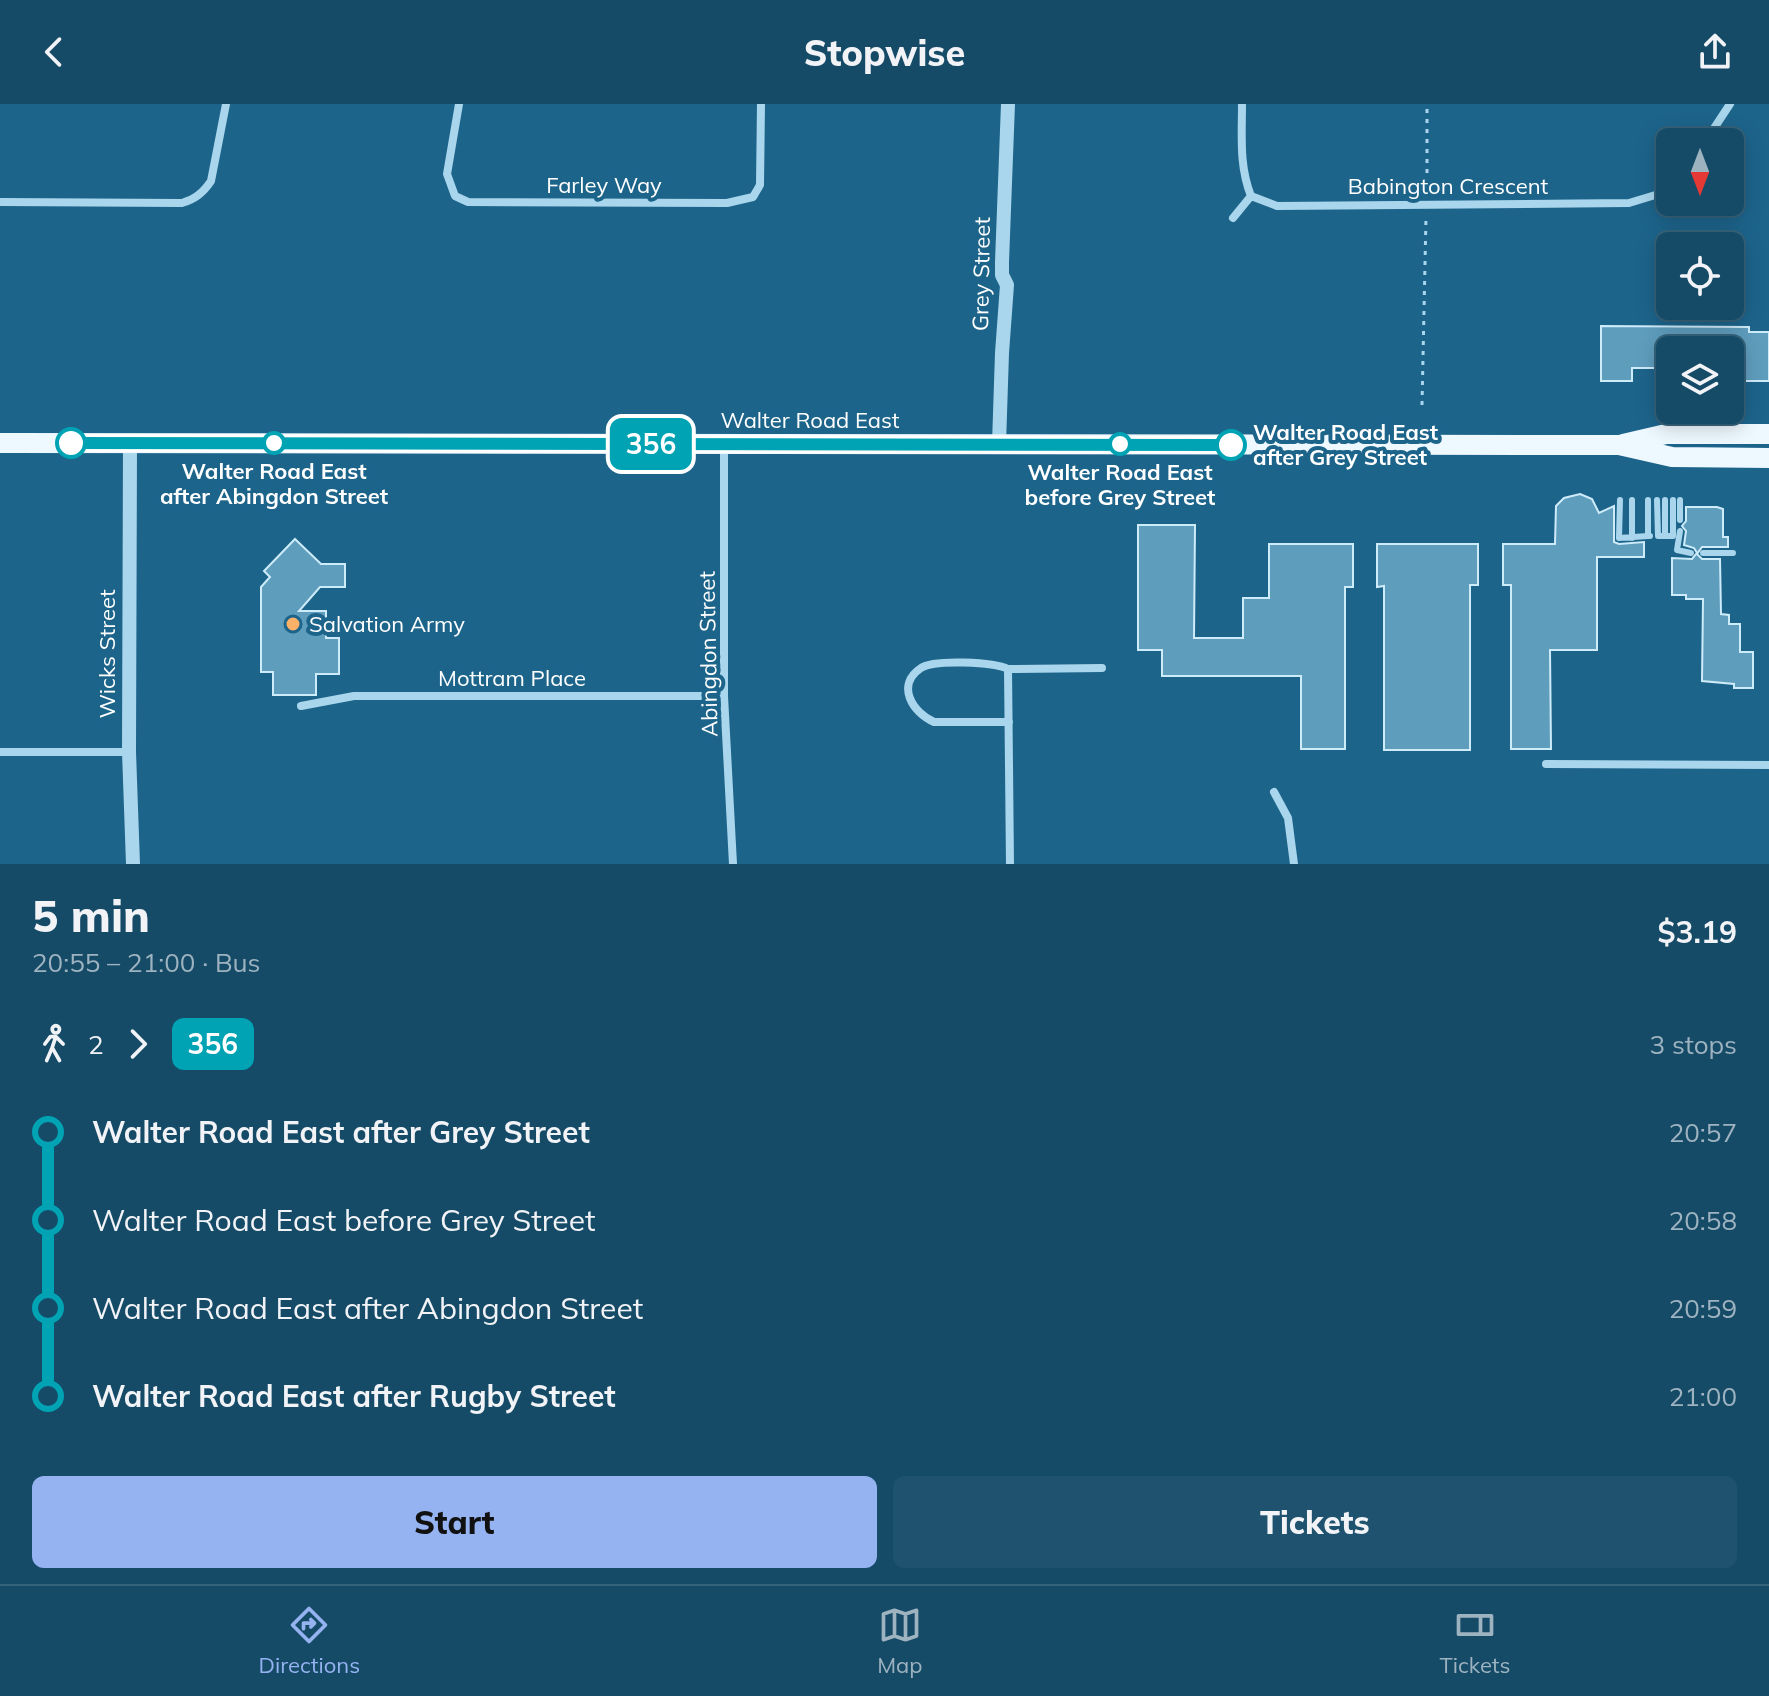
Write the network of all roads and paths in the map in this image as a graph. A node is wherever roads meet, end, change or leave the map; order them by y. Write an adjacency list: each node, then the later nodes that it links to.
1 (226, 104): 11 (street)
2 (459, 104): 3 (street, Farley Way)
3 (761, 104)
4 (1008, 104): 19 (street, Grey Street)
5 (1242, 104): 10 (street)
6 (1427, 104): 12 (path)
7 (1730, 104): 8 (street)
8 (1714, 128)
9 (1656, 195): 12 (street, Babington Crescent)
10 (1251, 196): 12 (street, Babington Crescent); 13 (street)
11 (0, 202)
12 (1426, 204): 14 (path)
13 (1233, 218)
14 (1422, 405)
15 (1769, 434): 20 (main road, Walter Road East)
16 (0, 443): 17 (main road, Walter Road East)
17 (130, 444): 18 (main road, Walter Road East); 39 (street, Wicks Street)
18 (724, 444): 19 (main road, Walter Road East); 35 (street, Abingdon Street)
19 (999, 444): 20 (main road, Walter Road East)
20 (1619, 445): 21 (main road, Walter Road East)
21 (1762, 457): 22 (main road)
22 (1769, 475)
23 (1620, 500): 29 (lane)
24 (1632, 500): 29 (lane)
25 (1648, 500): 28 (lane)
26 (1680, 520): 28 (lane)
27 (1680, 531): 30 (lane)
28 (1648, 536): 29 (lane)
29 (1632, 538)
30 (1691, 553)
31 (1703, 553): 32 (lane)
32 (1733, 553)
33 (1102, 668): 34 (street)
34 (1008, 669): 37 (street); 37 (street)
35 (724, 696): 36 (street, Mottram Place); 44 (street, Abingdon Street)
36 (301, 706)
37 (1009, 722): 45 (street)
38 (0, 752): 39 (street)
39 (129, 752): 43 (street, Wicks Street)
40 (1546, 764): 41 (street)
41 (1769, 765)
42 (1274, 792): 46 (street)
43 (133, 864)
44 (733, 864)
45 (1010, 864)
46 (1294, 864)

